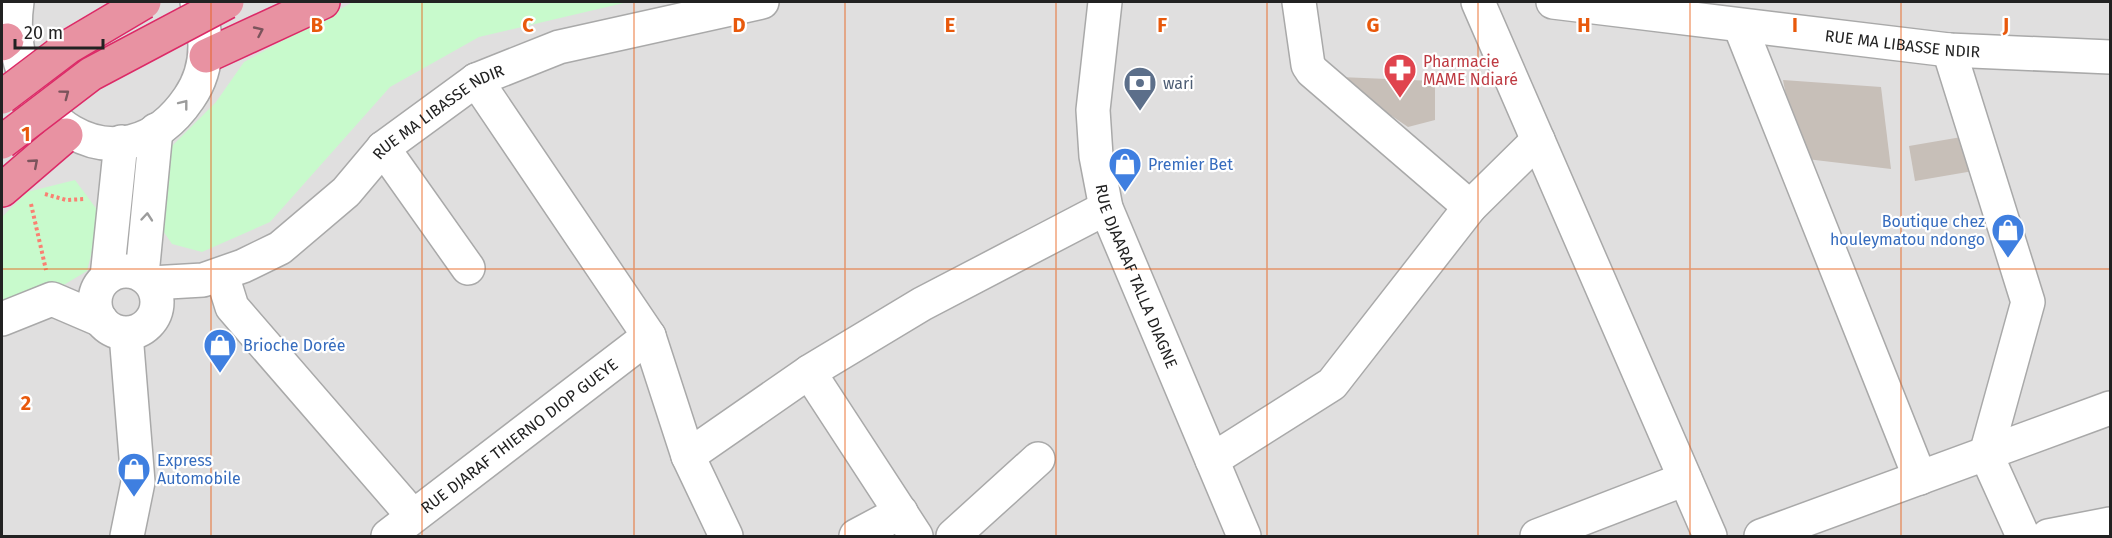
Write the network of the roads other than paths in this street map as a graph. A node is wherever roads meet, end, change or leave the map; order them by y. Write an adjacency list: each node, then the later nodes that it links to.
1 (17, 2): 12 (street)
2 (144, 2): 17 (highway, bridge)
3 (197, 2): 14 (street)
4 (227, 2): 21 (highway, one-way to 4, bridge)
5 (323, 2): 14 (highway, one-way to 5)
6 (762, 2): 16 (street, RUE MA LIBASSE NDIR)
7 (1105, 2): 26 (street, RUE DJAARAF TALLA DIAGNE)
8 (1299, 2): 25 (street)
9 (1478, 2): 20 (street)
10 (1553, 2): 11 (street, RUE MA LIBASSE NDIR)
11 (1740, 26): 13 (street, RUE MA LIBASSE NDIR); 41 (street)
12 (4, 42): 19 (street)
13 (1948, 50): 15 (street, RUE MA LIBASSE NDIR); 36 (street)
14 (206, 56): 18 (street, one-way to 14)
15 (2110, 58)
16 (476, 80): 23 (street, RUE MA LIBASSE NDIR); 33 (street)
17 (2, 97)
18 (156, 130): 22 (street); 30 (street, one-way to 18)
19 (66, 135): 22 (street); 24 (highway, one-way to 19)
20 (1538, 140): 25 (street); 40 (street)
21 (2, 142)
22 (121, 142): 29 (street)
23 (383, 148): 27 (street); 28 (street, RUE MA LIBASSE NDIR)
24 (13, 181)
25 (1470, 207): 39 (street)
26 (1106, 208): 34 (street); 39 (street, RUE DJAARAF TALLA DIAGNE)
27 (468, 268)
28 (222, 275): 30 (street, RUE MA LIBASSE NDIR); 44 (street)
29 (107, 277): 30 (street); 32 (street)
30 (147, 279): 32 (street)
31 (2, 320): 32 (street)
32 (113, 327): 46 (street)
33 (650, 336): 37 (street); 44 (street, RUE DJARAF THIERNO DIOP GUEYE)
34 (808, 372): 37 (street); 42 (street)
35 (2110, 408): 36 (street)
36 (1986, 454): 41 (street); 53 (street)
37 (688, 456): 47 (street)
38 (1038, 459): 49 (street)
39 (1212, 460): 45 (street, RUE DJAARAF TALLA DIAGNE)
40 (1685, 478): 50 (street); 51 (street)
41 (1920, 478): 52 (street)
42 (908, 524): 48 (street)
43 (2110, 524): 54 (street)
44 (400, 526)
45 (1239, 534)
46 (127, 537)
47 (726, 537)
48 (856, 537)
49 (953, 537)
50 (1537, 537)
51 (1710, 537)
52 (1761, 537)
53 (2023, 537)
54 (2048, 537)

